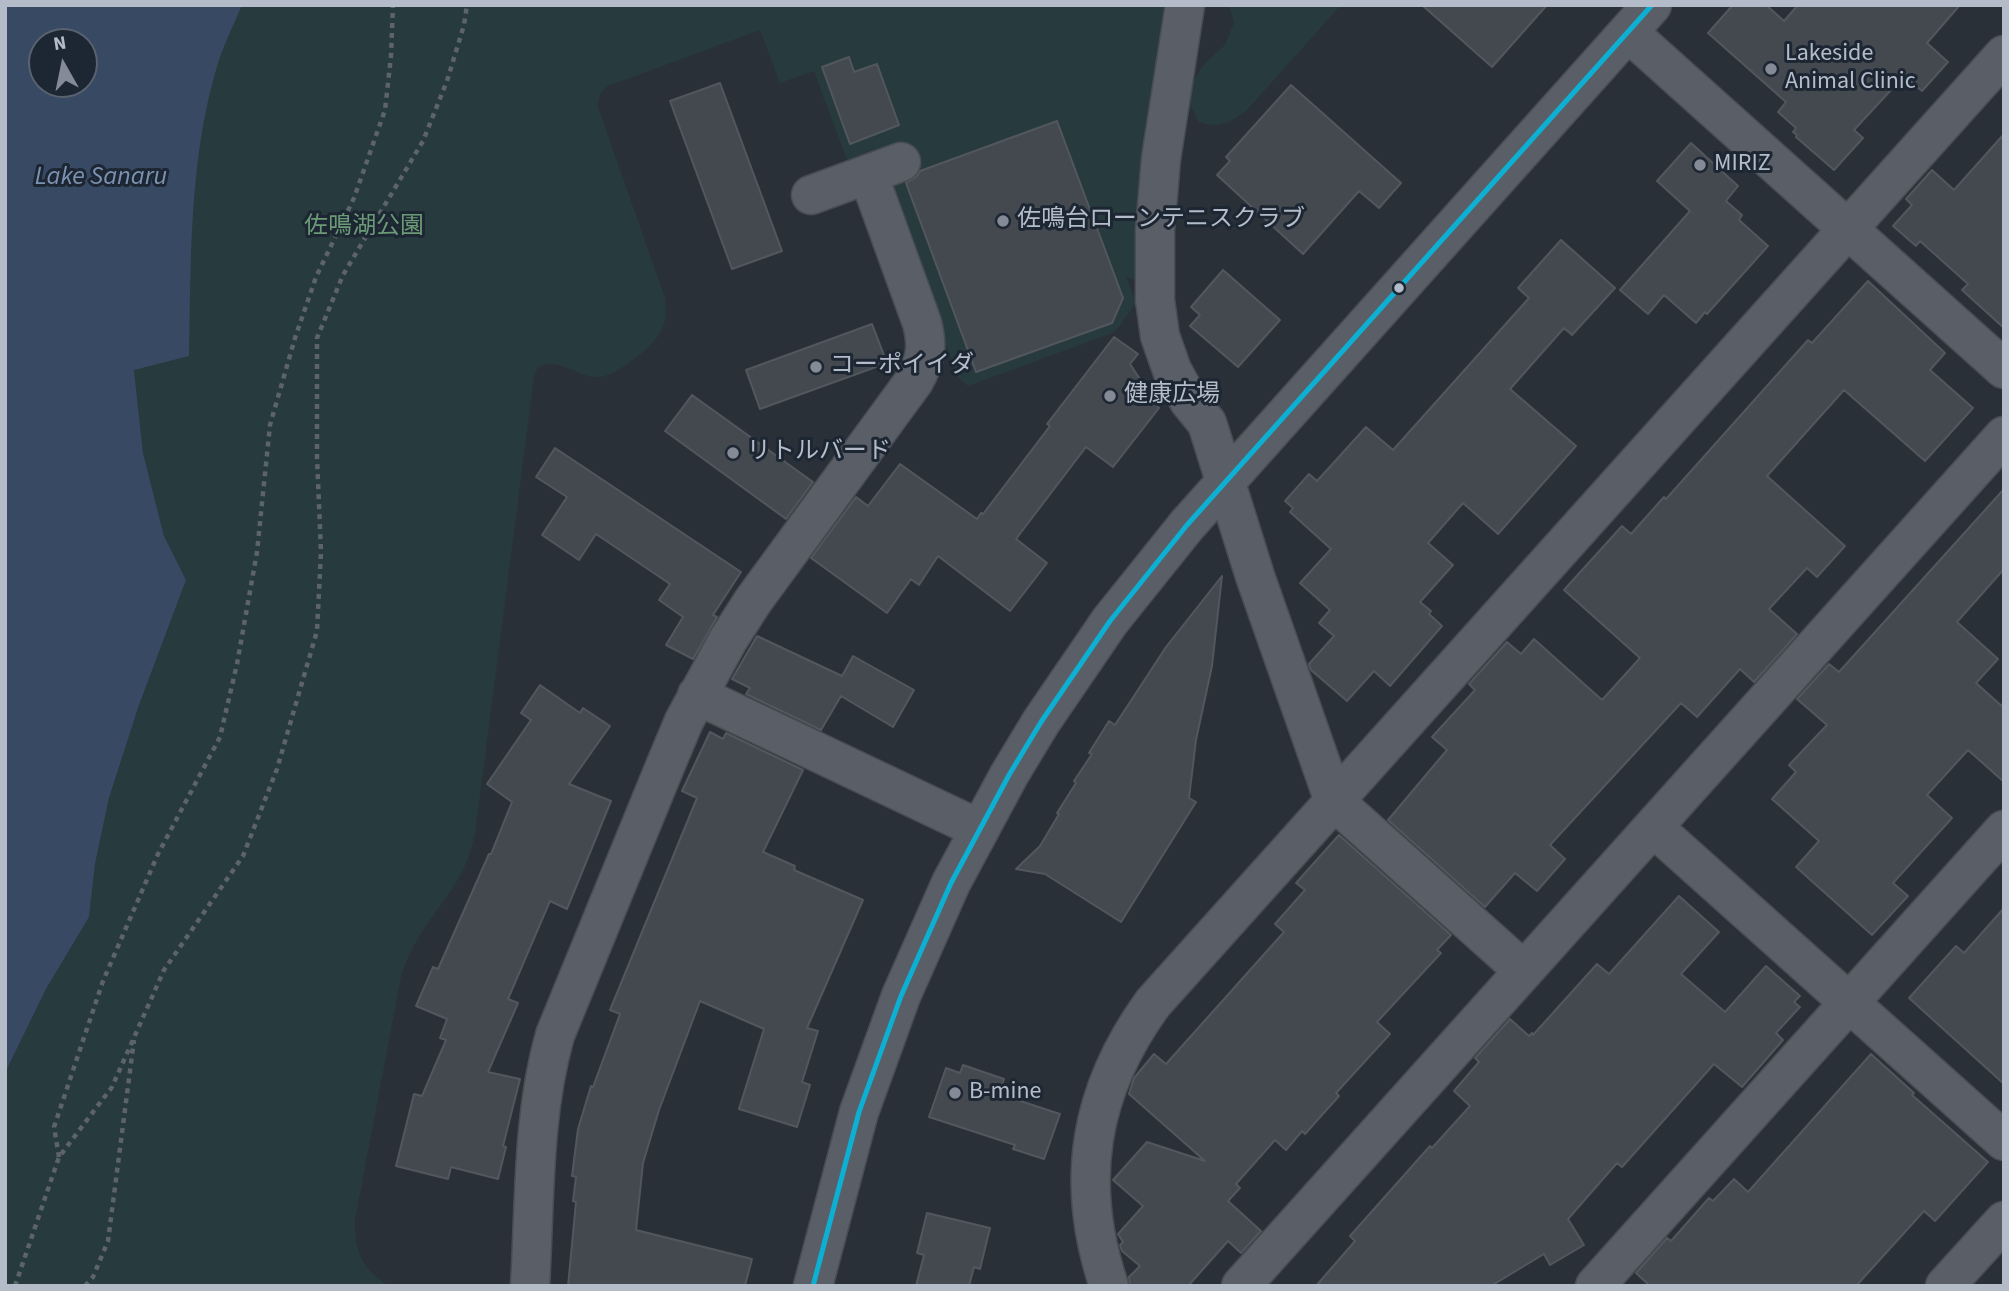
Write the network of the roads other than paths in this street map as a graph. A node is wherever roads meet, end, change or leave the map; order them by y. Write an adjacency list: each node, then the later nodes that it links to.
1 (1185, 5): 8 (street)
2 (1640, 19): 5 (street); 8 (street)
3 (2004, 55): 5 (street)
4 (811, 195): 9 (street)
5 (1847, 229): 6 (street); 10 (street)
6 (2004, 369)
7 (2004, 436): 11 (street)
8 (1226, 483): 10 (street); 12 (street)
9 (697, 695): 12 (street); 18 (street)
10 (1334, 801): 14 (street); 20 (street)
11 (1653, 827): 14 (street); 15 (street)
12 (979, 829): 19 (street)
13 (2004, 830): 15 (street)
14 (1524, 971): 21 (street)
15 (1849, 1002): 16 (street); 22 (street)
16 (2004, 1141)
17 (2004, 1221): 23 (street)
18 (530, 1286)
19 (813, 1286)
20 (1109, 1286)
21 (1241, 1286)
22 (1595, 1286)
23 (1945, 1286)

